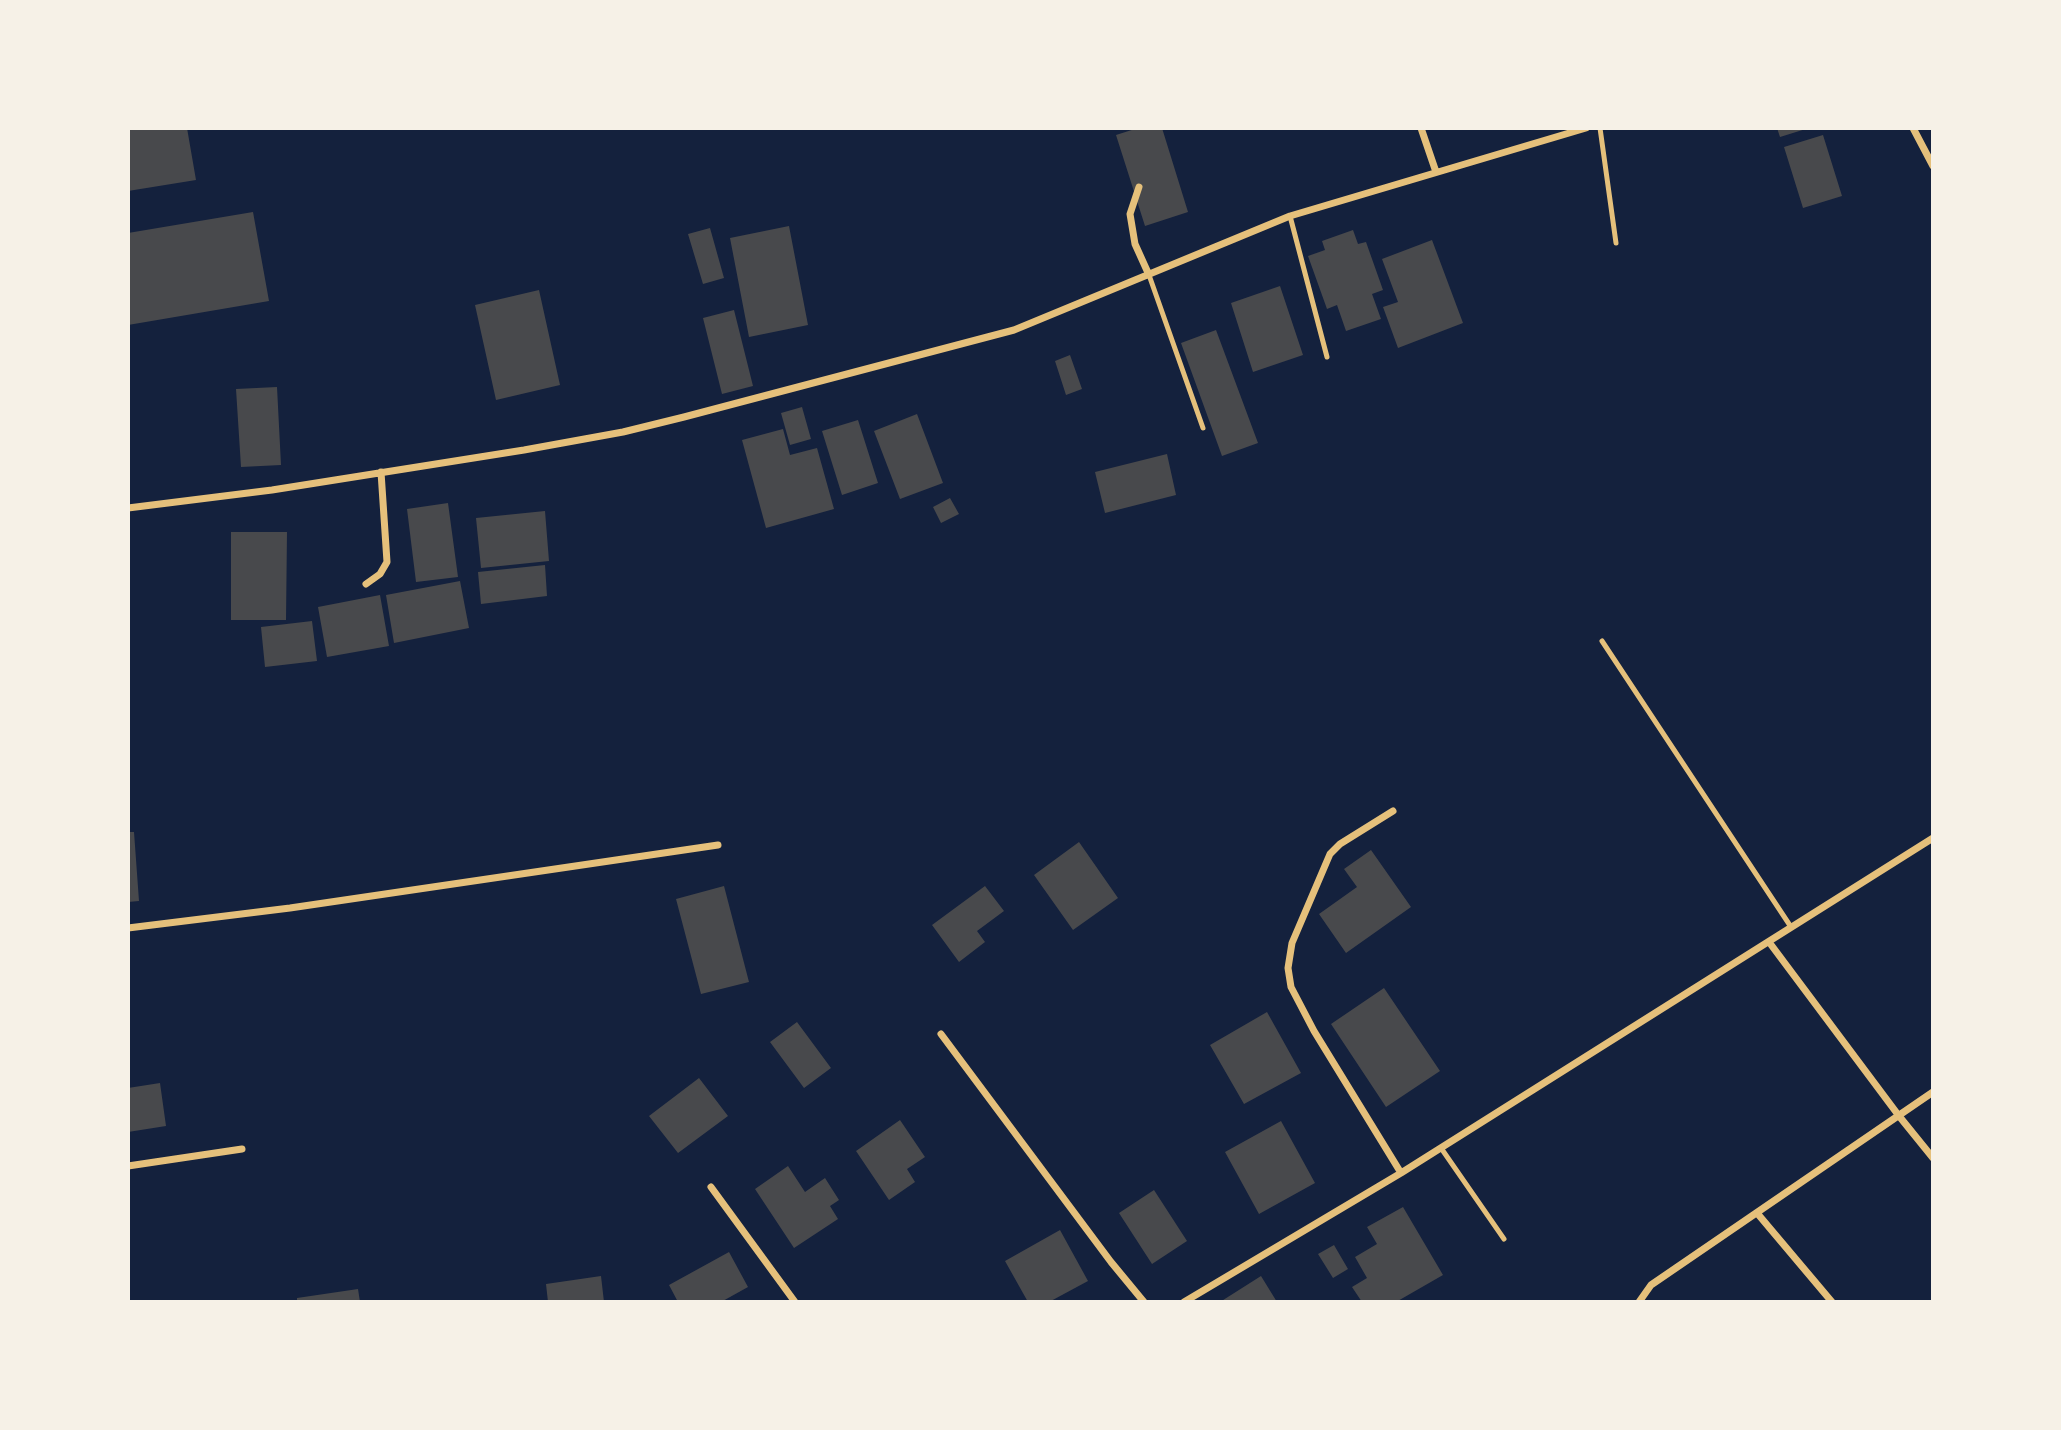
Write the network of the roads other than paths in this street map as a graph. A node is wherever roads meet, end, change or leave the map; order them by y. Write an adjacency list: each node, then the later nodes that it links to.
1 (1421, 128): 6 (street)
2 (1583, 128): 6 (street)
3 (1600, 128): 9 (lane)
4 (1913, 128): 5 (street)
5 (1933, 166)
6 (1436, 173): 8 (street)
7 (1139, 187): 10 (street)
8 (1290, 216): 10 (street); 11 (lane)
9 (1616, 243)
10 (1149, 275): 12 (lane); 13 (street)
11 (1326, 357)
12 (1203, 428)
13 (381, 472): 14 (street); 15 (street)
14 (128, 508)
15 (366, 584)
16 (1602, 641): 20 (lane)
17 (1393, 811): 30 (street)
18 (1932, 840): 20 (street)
19 (718, 845): 21 (street)
20 (1791, 927): 22 (street)
21 (128, 928)
22 (1769, 942): 25 (street); 26 (street)
23 (941, 1034): 35 (street)
24 (1933, 1092): 25 (street)
25 (1899, 1116): 28 (street); 32 (street)
26 (1441, 1148): 30 (street); 33 (lane)
27 (242, 1149): 29 (street)
28 (1933, 1158)
29 (128, 1166)
30 (1401, 1173): 36 (street)
31 (710, 1187): 34 (street)
32 (1757, 1213): 37 (street); 38 (street)
33 (1504, 1239)
34 (795, 1302)
35 (1144, 1302)
36 (1184, 1302)
37 (1639, 1302)
38 (1832, 1302)

